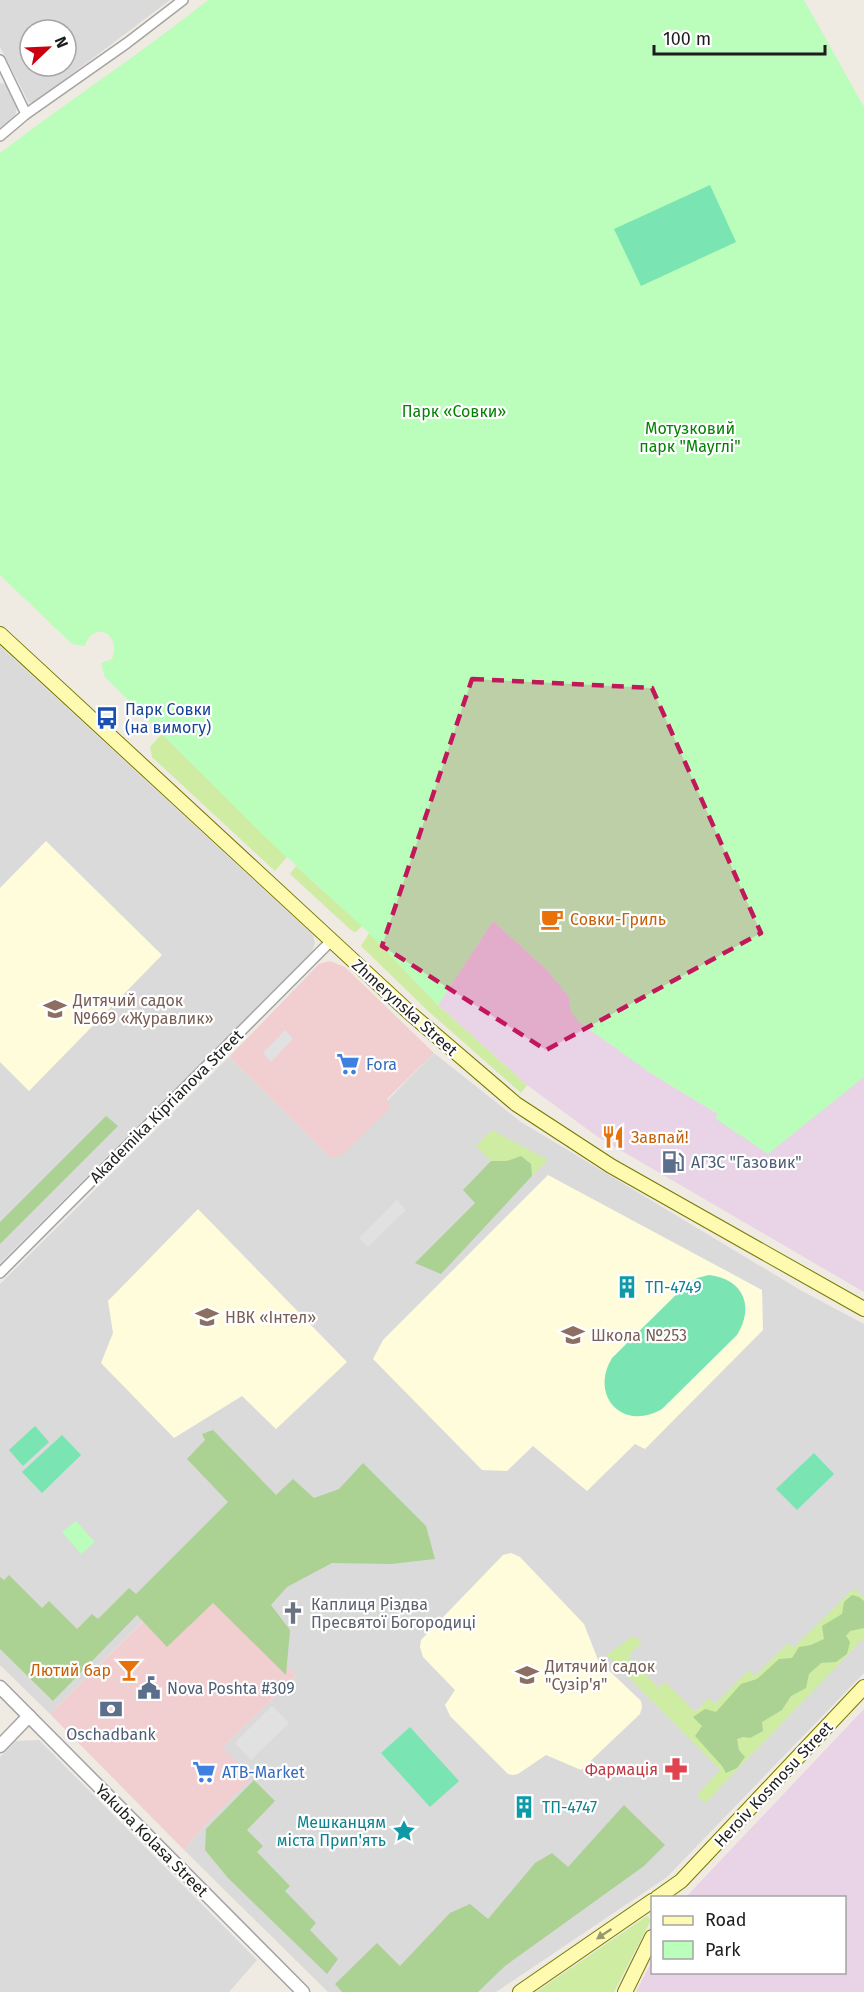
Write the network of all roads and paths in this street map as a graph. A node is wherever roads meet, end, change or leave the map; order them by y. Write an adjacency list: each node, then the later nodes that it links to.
1 (183, 0): 4 (street)
2 (0, 60): 3 (street)
3 (3, 76): 4 (street)
4 (26, 114): 5 (street)
5 (0, 136)
6 (0, 634): 7 (main road, Zhmerynska Street)
7 (332, 940): 8 (street, Akademika Kiprianova Street); 9 (main road, Zhmerynska Street)
8 (0, 1273)
9 (864, 1309)
10 (0, 1687): 12 (street, Yakuba Kolasa Street)
11 (864, 1687): 14 (main road, Heroiv Kosmosu Street)
12 (29, 1716): 13 (street); 19 (street, Yakuba Kolasa Street)
13 (0, 1746)
14 (681, 1881): 15 (main road, Heroiv Kosmosu Street); 16 (main road, Heroiv Kosmosu Street)
15 (660, 1896)
16 (673, 1896)
17 (651, 1902): 20 (main road, one-way to 20)
18 (651, 1939): 21 (main road)
19 (303, 1992)
20 (520, 1992)
21 (625, 1992)

